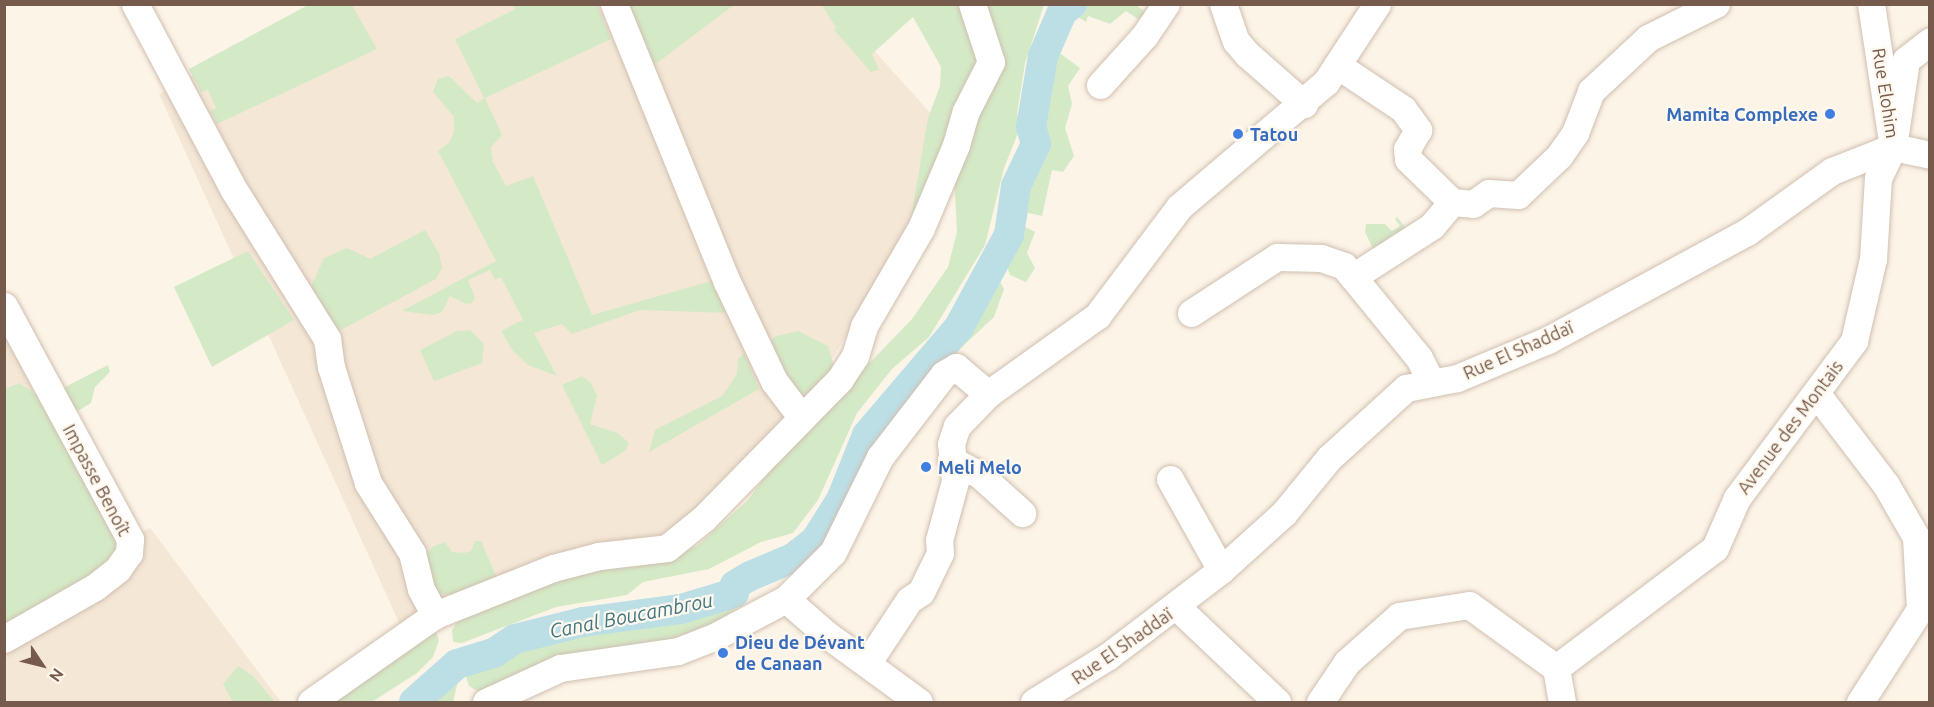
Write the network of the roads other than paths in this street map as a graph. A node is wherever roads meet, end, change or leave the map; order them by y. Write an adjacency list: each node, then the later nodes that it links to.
1 (135, 4): 29 (street)
2 (614, 4): 22 (street)
3 (972, 4): 22 (street)
4 (1166, 4): 11 (street)
5 (1223, 4): 12 (street)
6 (1377, 4): 10 (street)
7 (1716, 4): 15 (street)
8 (1870, 4): 13 (street, Rue Elohim)
9 (1929, 41): 13 (street, Avenue des Montais)
10 (1337, 65): 12 (street); 15 (street)
11 (1100, 85)
12 (1304, 104): 21 (street)
13 (1893, 147): 14 (street, Rue Elohim); 19 (street, Rue El Shaddaï); 20 (street, Avenue des Montais)
14 (1929, 155)
15 (1452, 202): 16 (street)
16 (1353, 277): 18 (street); 19 (street)
17 (4, 306): 30 (street, Impasse Benoît)
18 (1191, 313)
19 (1430, 380): 26 (street, Rue El Shaddaï)
20 (1816, 393): 32 (street, Avenue des Montais); 40 (street)
21 (988, 394): 23 (street); 27 (street)
22 (802, 418): 29 (street)
23 (951, 460): 25 (street); 31 (street)
24 (1170, 479): 26 (street)
25 (1022, 513)
26 (1221, 570): 28 (street, Rue El Shaddaï)
27 (786, 599): 31 (street); 33 (street)
28 (1177, 607): 36 (street, Rue El Shaddaï); 37 (street)
29 (435, 615): 34 (street)
30 (4, 639)
31 (868, 662): 35 (street)
32 (1556, 668): 38 (street); 39 (street)
33 (497, 700)
34 (311, 702)
35 (919, 702)
36 (1034, 702)
37 (1277, 702)
38 (1320, 702)
39 (1562, 702)
40 (1860, 702)

